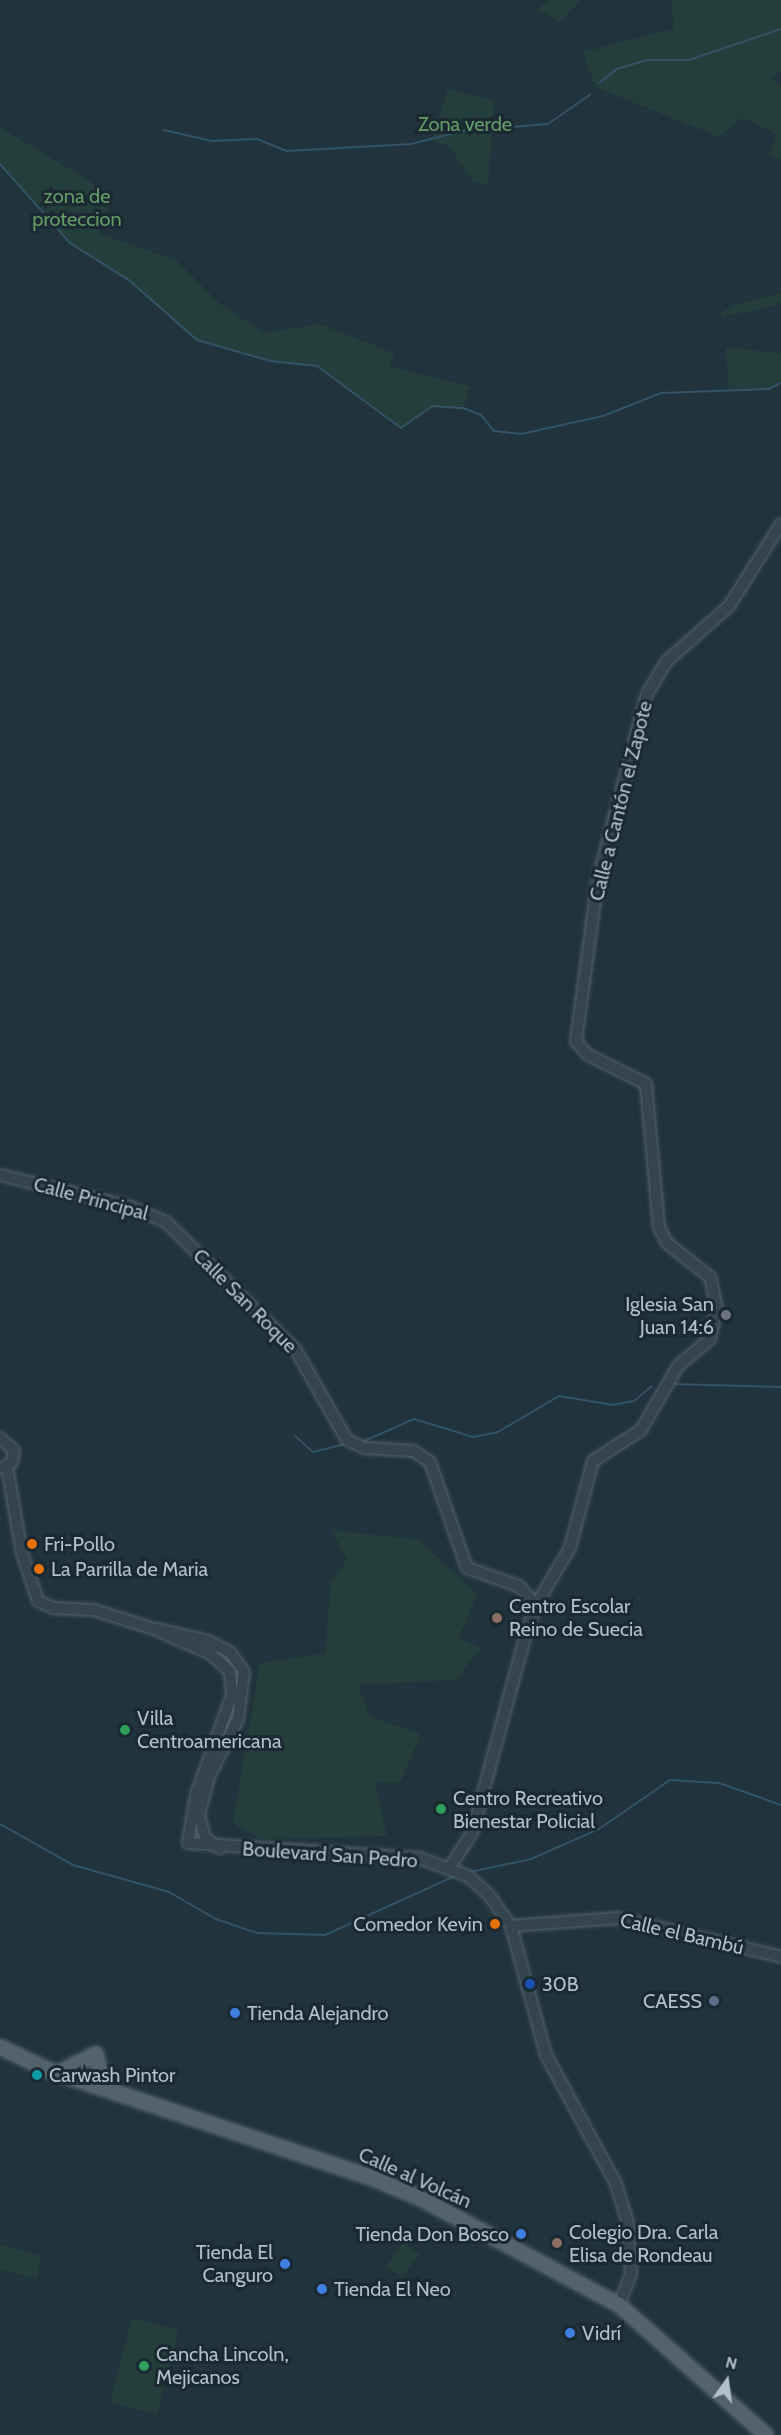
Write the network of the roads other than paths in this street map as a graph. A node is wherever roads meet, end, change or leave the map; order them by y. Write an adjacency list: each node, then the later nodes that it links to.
1 (781, 524): 6 (street, Calle a Cantón el Zapote)
2 (0, 1175): 3 (street, Calle Principal)
3 (177, 1233): 6 (street, Calle San Roque)
4 (0, 1438): 5 (street)
5 (3, 1473): 7 (street, Boulevard San Pedro)
6 (536, 1605): 11 (street)
7 (154, 1629): 8 (street, Boulevard San Pedro); 9 (street, Boulevard San Pedro)
8 (192, 1636): 9 (street); 10 (street, Boulevard San Pedro)
9 (189, 1647): 10 (street, Boulevard San Pedro)
10 (220, 1848): 11 (street, Boulevard San Pedro)
11 (450, 1868): 12 (street, Boulevard San Pedro)
12 (511, 1926): 13 (street, Calle el Bambú); 17 (street, Boulevard San Pedro)
13 (781, 1957)
14 (0, 2047): 15 (main road, Calle al Volcán)
15 (58, 2073): 16 (main road, Calle al Volcán); 16 (main road)
16 (104, 2088): 17 (main road, Calle al Volcán)
17 (619, 2305): 18 (main road, Calle al Volcán)
18 (766, 2435)

